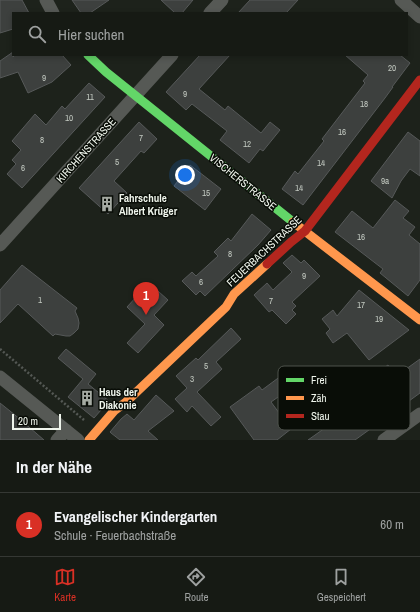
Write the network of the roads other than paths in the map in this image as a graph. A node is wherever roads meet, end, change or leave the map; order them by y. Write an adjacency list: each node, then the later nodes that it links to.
1 (46, 0): 4 (street)
2 (222, 0): 5 (street)
3 (401, 0): 6 (street)
4 (52, 12)
5 (211, 12)
6 (420, 17)
7 (89, 56): 10 (street, VISCHERSTRASSE)
8 (171, 56): 10 (street, KIRCHENSTRASSE)
9 (420, 80): 11 (street, FEUERBACHSTRASSE)
10 (135, 95): 11 (street, VISCHERSTRASSE); 12 (street, KIRCHENSTRASSE)
11 (305, 231): 13 (street, VISCHERSTRASSE); 21 (street, FEUERBACHSTRASSE)
12 (0, 245)
13 (420, 320)
14 (0, 376): 17 (street)
15 (420, 414): 16 (street)
16 (410, 421)
17 (66, 430): 19 (street); 20 (street)
18 (398, 430): 22 (street)
19 (57, 440)
20 (78, 440)
21 (89, 440)
22 (384, 440)

